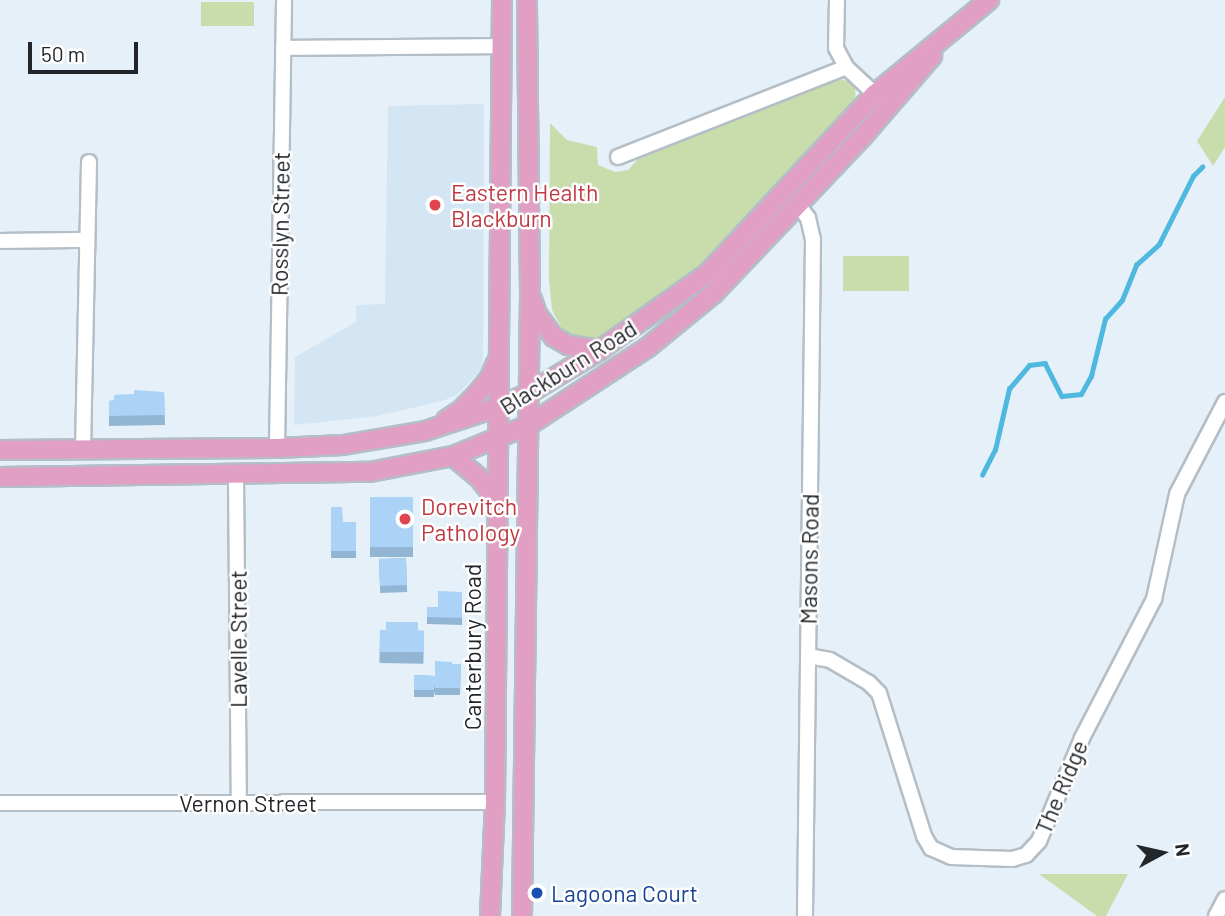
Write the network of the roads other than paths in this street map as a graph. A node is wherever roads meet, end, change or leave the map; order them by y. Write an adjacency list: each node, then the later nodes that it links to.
1 (284, 0): 8 (street, Rosslyn Street)
2 (502, 0): 7 (main road, Canterbury Road)
3 (527, 0): 20 (main road)
4 (837, 0): 9 (street)
5 (989, 0): 6 (main road, Blackburn Road)
6 (952, 32): 10 (main road, Blackburn Road); 11 (main road, Blackburn Road)
7 (502, 46): 8 (street); 22 (main road, Canterbury Road)
8 (283, 48): 29 (street, Rosslyn Street)
9 (846, 67): 10 (street); 14 (street)
10 (875, 94): 11 (main road); 13 (main road, Blackburn Road)
11 (890, 107): 12 (main road, Blackburn Road)
12 (863, 136): 13 (main road); 17 (main road, Blackburn Road)
13 (821, 152): 16 (main road, Blackburn Road)
14 (618, 157)
15 (89, 162): 18 (street)
16 (785, 193): 17 (main road); 21 (main road, Blackburn Road)
17 (799, 206): 26 (main road, Blackburn Road); 36 (street, Masons Road)
18 (87, 240): 19 (street); 31 (street)
19 (0, 241)
20 (530, 293): 21 (main road); 23 (main road)
21 (600, 350): 23 (main road, Blackburn Road)
22 (501, 352): 25 (main road, Canterbury Road); 27 (main road)
23 (529, 393): 25 (main road, Blackburn Road); 26 (main road)
24 (1225, 402): 36 (street, The Ridge)
25 (498, 407): 27 (main road, Blackburn Road); 28 (main road, Canterbury Road)
26 (529, 425): 28 (main road, Blackburn Road); 42 (main road)
27 (425, 431): 29 (main road, Blackburn Road)
28 (498, 439): 32 (main road, Blackburn Road); 35 (main road, Canterbury Road)
29 (277, 448): 31 (main road, Blackburn Road)
30 (0, 450): 31 (main road, Blackburn Road)
31 (83, 450)
32 (453, 456): 33 (main road, Blackburn Road); 35 (main road)
33 (236, 475): 34 (main road, Blackburn Road); 39 (street, Lavelle Street)
34 (0, 477)
35 (498, 525): 37 (main road, Canterbury Road)
36 (808, 656): 43 (street, Masons Road)
37 (495, 802): 39 (street, Vernon Street); 41 (main road, Canterbury Road)
38 (0, 803): 39 (street, Vernon Street)
39 (239, 803)
40 (1225, 899): 44 (street)
41 (490, 916)
42 (522, 916)
43 (805, 916)
44 (1216, 916)

